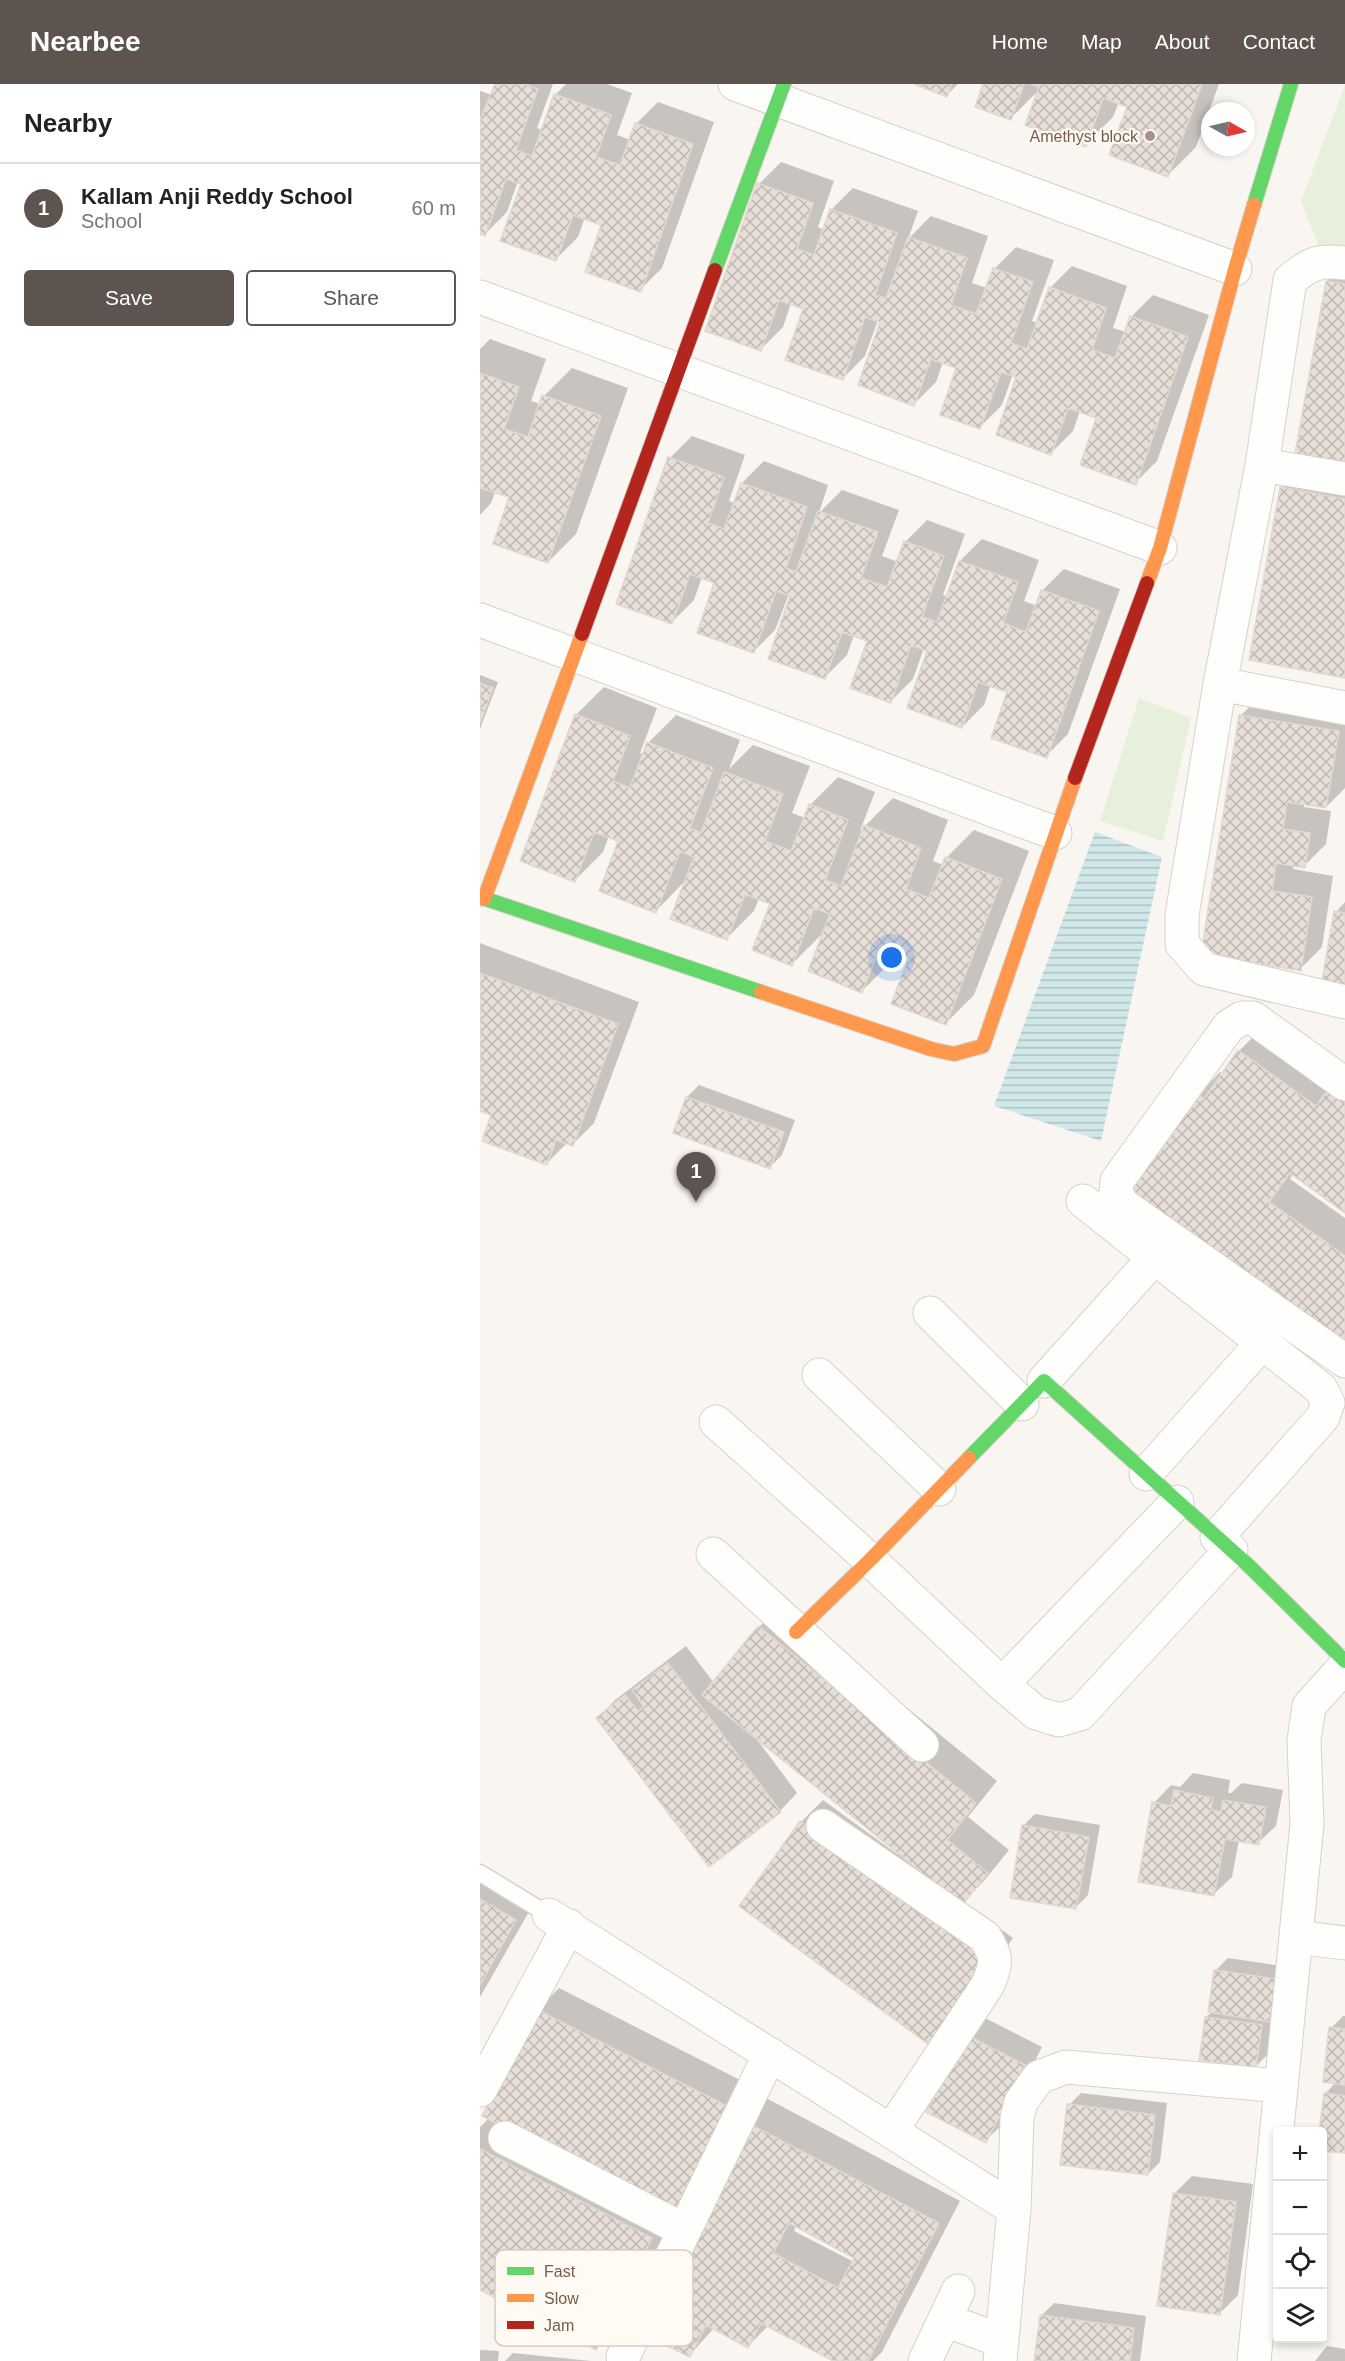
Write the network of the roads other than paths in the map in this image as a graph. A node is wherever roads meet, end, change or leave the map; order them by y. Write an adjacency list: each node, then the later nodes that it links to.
1 (735, 84): 3 (street)
2 (1291, 84): 5 (street)
3 (781, 92): 5 (street); 7 (street)
4 (1345, 264): 8 (street)
5 (1234, 269): 10 (street)
6 (480, 297): 7 (street)
7 (679, 370): 10 (street); 12 (street)
8 (1262, 465): 9 (street); 13 (street)
9 (1345, 479)
10 (1160, 548): 15 (street)
11 (480, 620): 12 (street)
12 (574, 655): 15 (street); 16 (street)
13 (1220, 684): 14 (street); 17 (street)
14 (1345, 708)
15 (1056, 833): 16 (street)
16 (482, 898)
17 (1345, 1002)
18 (1345, 1084): 23 (street)
19 (1083, 1202): 20 (street)
20 (1154, 1258): 22 (street); 25 (street)
21 (930, 1313): 26 (street)
22 (1263, 1342): 28 (street); 31 (street)
23 (1345, 1361)
24 (819, 1375): 29 (street)
25 (1044, 1380): 26 (street); 28 (street)
26 (1022, 1404): 29 (street)
27 (716, 1422): 33 (street)
28 (1146, 1474): 30 (street)
29 (939, 1489): 33 (street)
30 (1177, 1502): 31 (street); 37 (street)
31 (1224, 1544): 35 (street); 37 (street)
32 (713, 1554): 34 (street)
33 (870, 1560): 34 (street); 37 (street)
34 (796, 1632): 38 (street)
35 (1345, 1661)
36 (1345, 1666): 42 (street)
37 (1002, 1684)
38 (922, 1745)
39 (823, 1826): 47 (street)
40 (480, 1873): 41 (lane)
41 (559, 1921): 44 (street); 45 (street)
42 (1296, 1937): 43 (street); 46 (street)
43 (1345, 1943)
44 (770, 2054): 47 (street); 50 (street)
45 (484, 2073)
46 (1280, 2086): 49 (street); 58 (street)
47 (891, 2131): 49 (street)
48 (506, 2138): 50 (street)
49 (1014, 2209): 55 (street)
50 (684, 2230): 51 (street)
51 (674, 2250)
52 (958, 2290): 53 (street)
53 (945, 2320): 55 (street); 57 (street)
54 (627, 2346): 56 (street)
55 (1001, 2351)
56 (622, 2357)
57 (925, 2361)
58 (1254, 2361)

